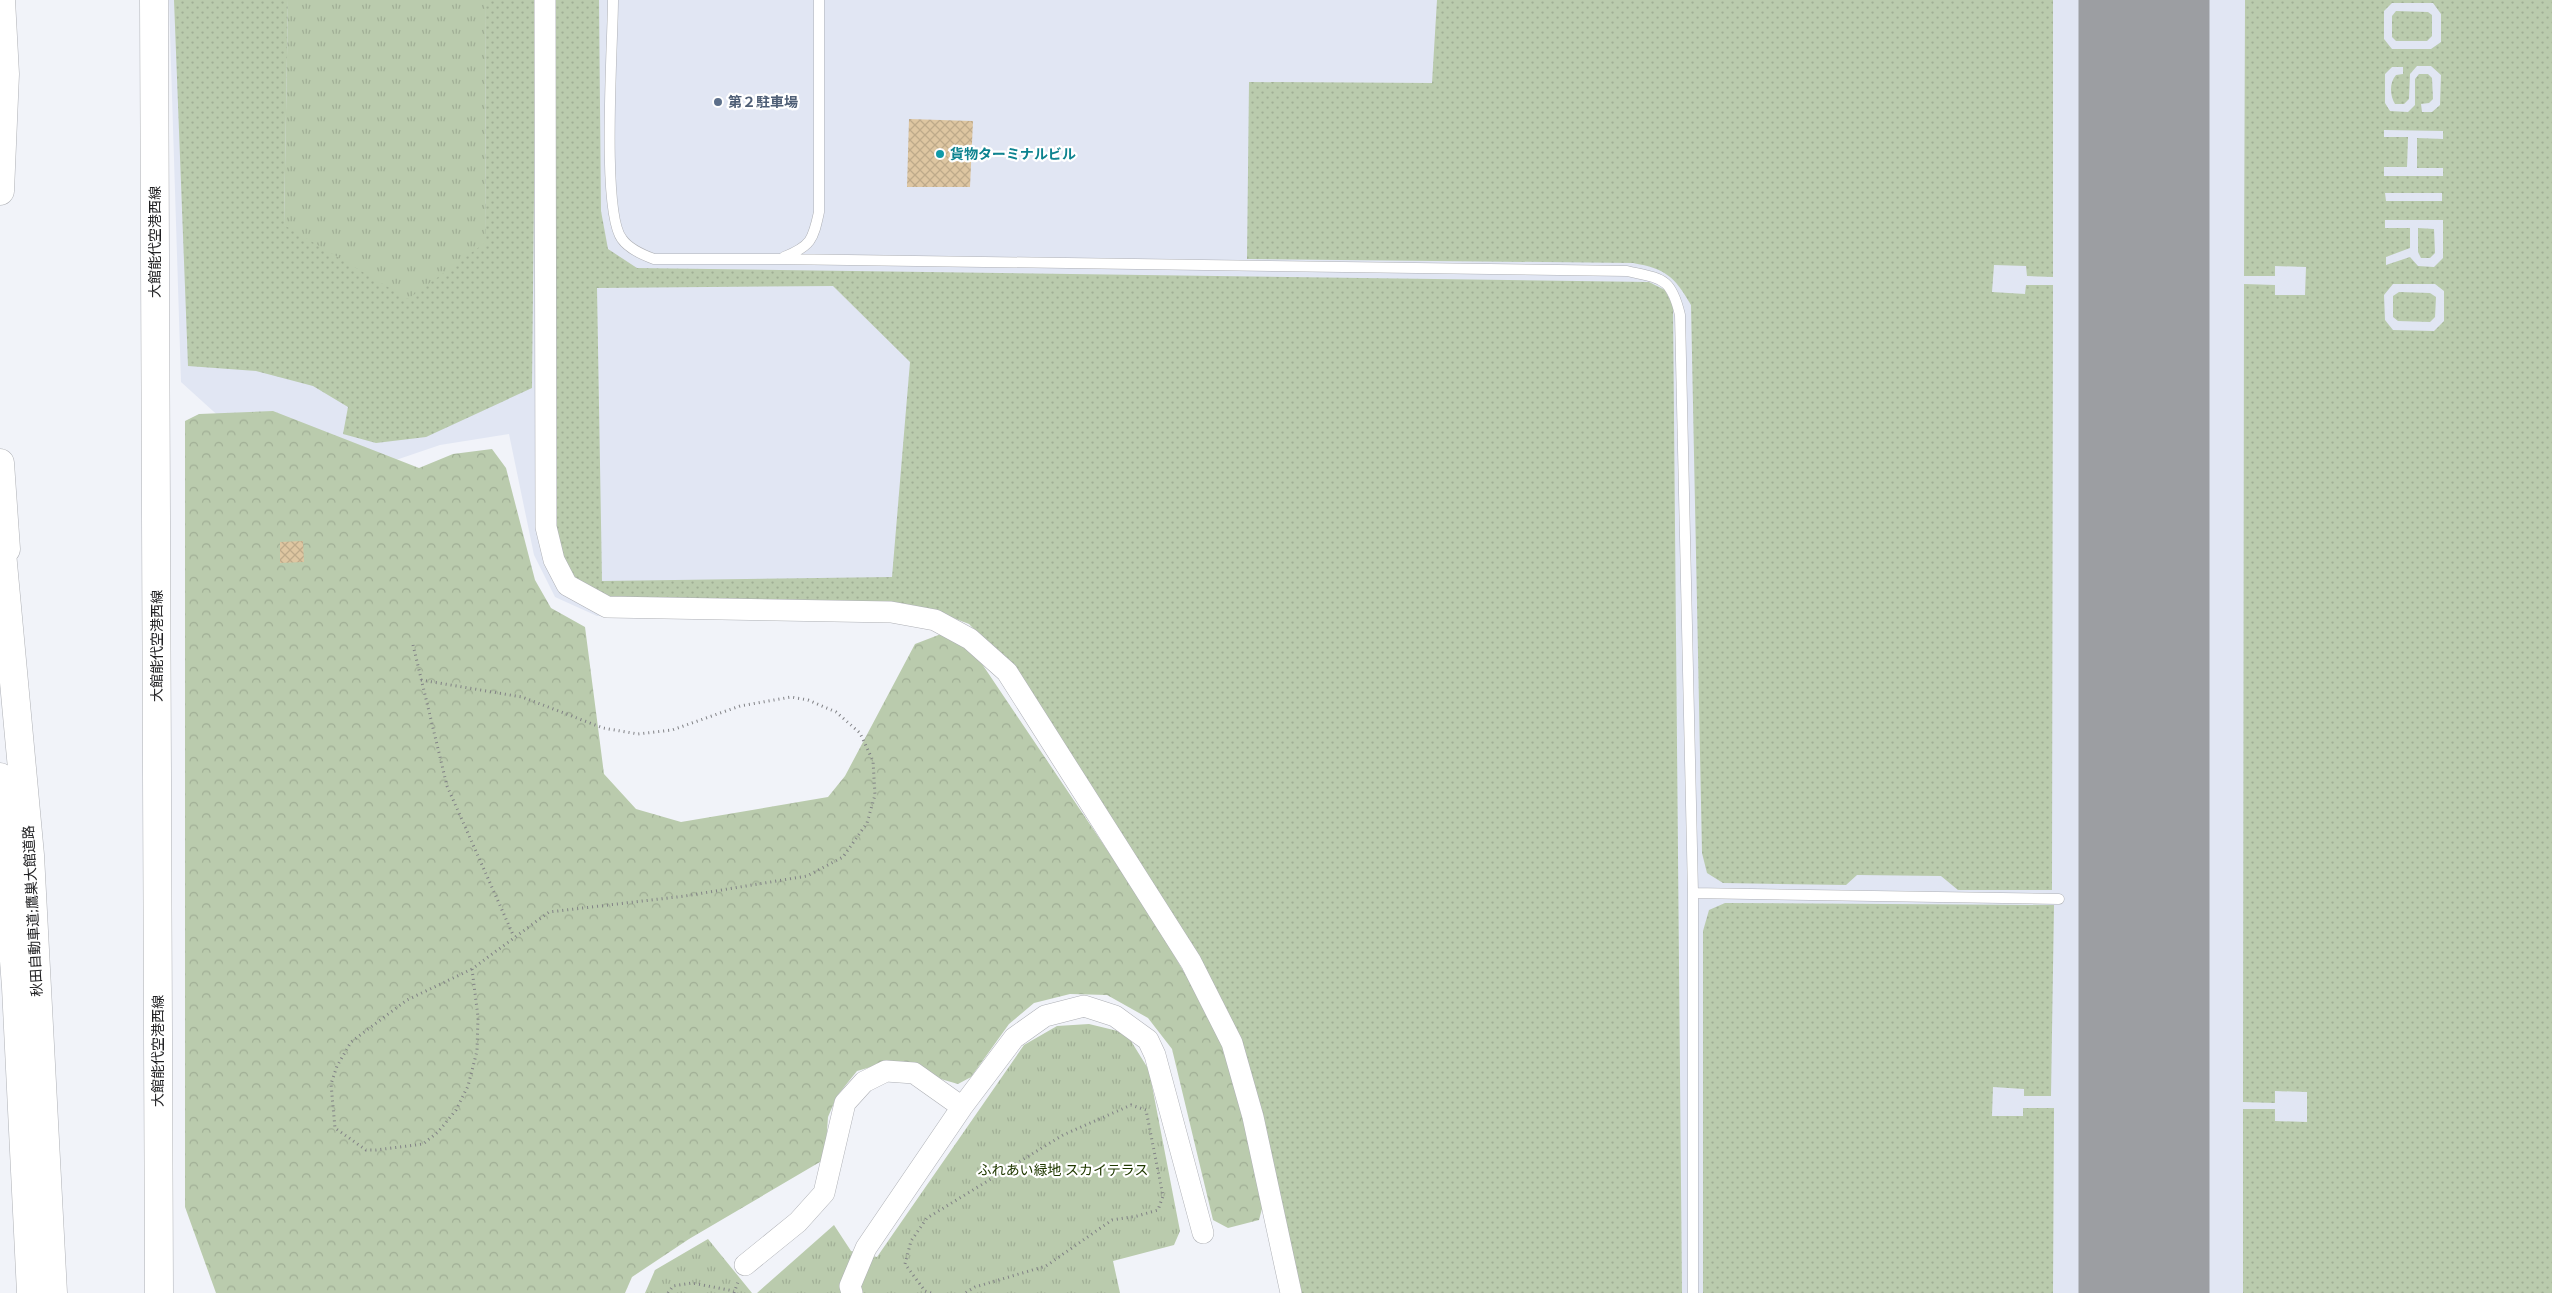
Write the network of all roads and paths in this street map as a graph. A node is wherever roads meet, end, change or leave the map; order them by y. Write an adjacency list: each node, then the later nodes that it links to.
1 (1, 0): 6 (main road)
2 (154, 0): 24 (main road, 大館能代空港西線)
3 (545, 0): 29 (street)
4 (614, 0): 7 (lane)
5 (819, 0): 7 (lane)
6 (0, 191)
7 (779, 259): 14 (lane)
8 (0, 463): 12 (main road)
9 (0, 531): 12 (main road, 秋田自動車道;鷹巣大館道路)
10 (413, 645): 11 (path)
11 (421, 680): 16 (path); 16 (path)
12 (19, 721): 23 (main road, 秋田自動車道;鷹巣大館道路)
13 (0, 777): 22 (main road, 秋田自動車道;鷹巣大館道路)
14 (1693, 893): 15 (lane); 30 (lane)
15 (2059, 899)
16 (514, 937): 17 (path)
17 (472, 969): 17 (path)
18 (962, 1107): 19 (street); 20 (street); 26 (street)
19 (1202, 1233)
20 (745, 1265)
21 (734, 1291): 25 (path)
22 (32, 1293)
23 (53, 1293)
24 (159, 1293)
25 (668, 1293)
26 (852, 1293)
27 (931, 1293): 28 (path)
28 (965, 1293)
29 (1292, 1293)
30 (1694, 1293)

